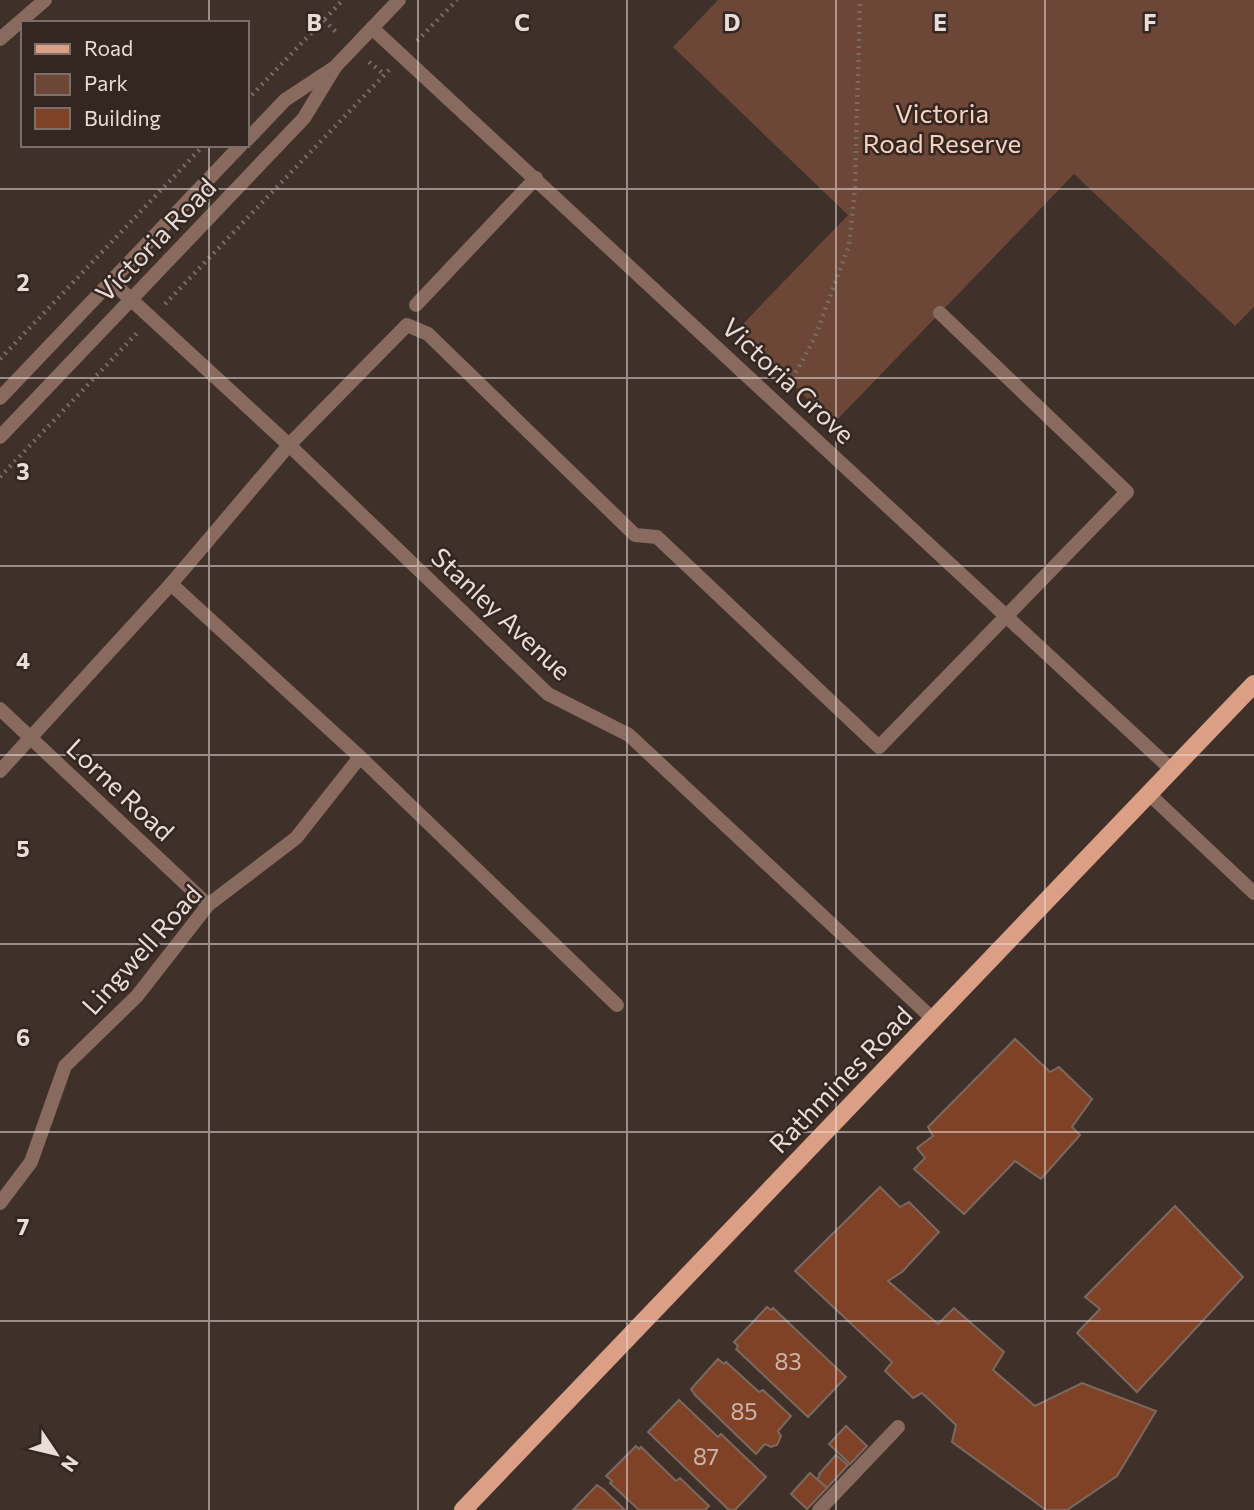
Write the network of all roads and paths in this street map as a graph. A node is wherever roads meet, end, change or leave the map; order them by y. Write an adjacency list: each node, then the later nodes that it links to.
1 (45, 0): 7 (street)
2 (343, 0): 10 (path)
3 (399, 0): 6 (street, Victoria Road)
4 (457, 0): 8 (path)
5 (860, 0): 22 (path)
6 (372, 28): 8 (street, Victoria Grove); 9 (street, Victoria Road)
7 (0, 39)
8 (403, 56): 14 (street, Victoria Grove); 19 (path)
9 (334, 67): 11 (street, Victoria Road); 16 (street, Victoria Road)
10 (248, 99)
11 (248, 139)
12 (202, 147): 20 (path)
13 (240, 147): 15 (street, Victoria Road)
14 (536, 178): 17 (street); 22 (street, Victoria Grove)
15 (111, 281): 16 (street, Stanley Avenue); 21 (street, Victoria Road)
16 (131, 299): 19 (street, Stanley Avenue); 23 (street, Victoria Road)
17 (416, 305)
18 (940, 313): 27 (street)
19 (151, 318): 24 (street, Stanley Avenue); 25 (path)
20 (0, 359)
21 (0, 398)
22 (779, 404): 27 (street, Victoria Grove)
23 (0, 438)
24 (289, 445): 26 (street); 27 (street); 38 (street, Stanley Avenue)
25 (0, 477)
26 (171, 584): 30 (street); 31 (street)
27 (1006, 616): 32 (street, Victoria Grove)
28 (1254, 684): 32 (main road, Rathmines Road)
29 (0, 709): 30 (street, Lorne Road)
30 (30, 738): 33 (street); 36 (street, Lorne Road)
31 (360, 757): 36 (street, Lingwell Road); 37 (street)
32 (1171, 770): 34 (main road, Rathmines Road)
33 (0, 771)
34 (1149, 794): 35 (street); 38 (main road, Rathmines Road)
35 (1254, 893)
36 (208, 905): 39 (street, Lingwell Road)
37 (618, 1005)
38 (933, 1019): 41 (main road, Rathmines Road)
39 (0, 1203)
40 (898, 1427): 42 (street)
41 (463, 1510)
42 (820, 1510)

